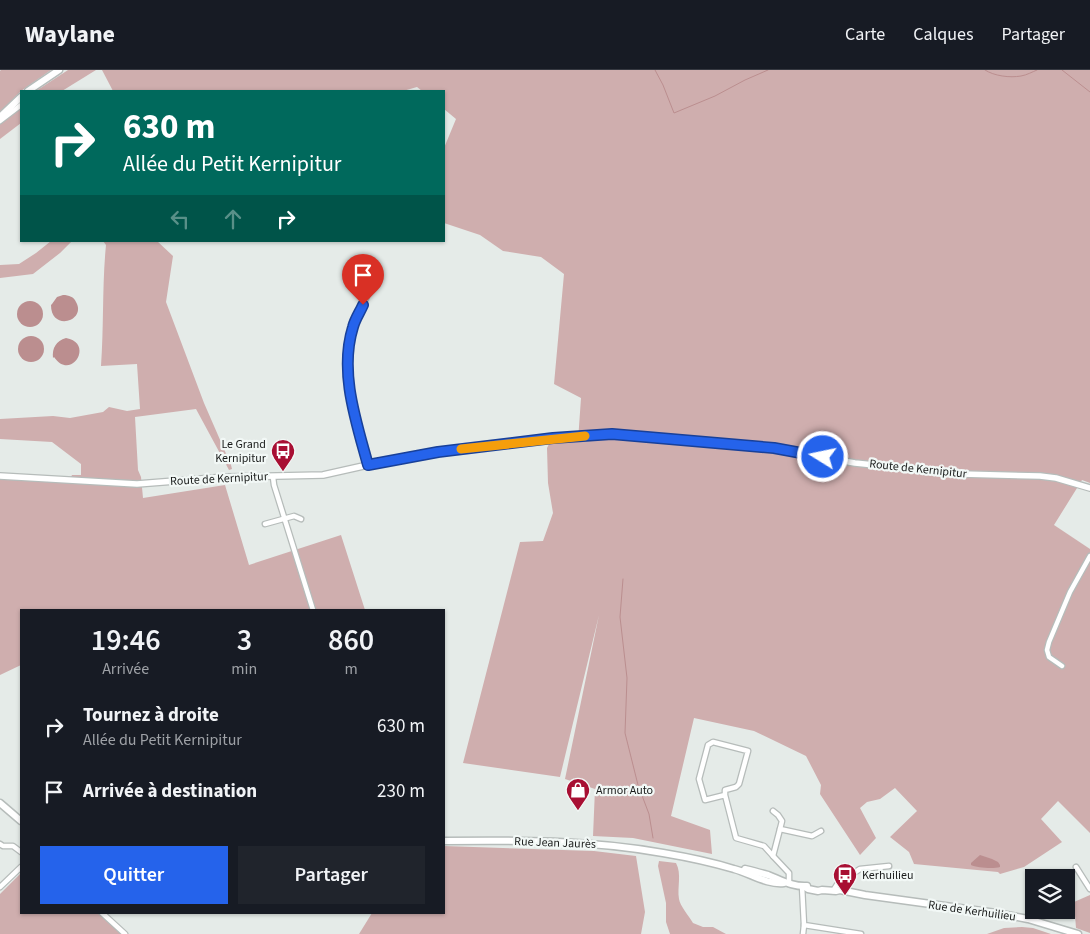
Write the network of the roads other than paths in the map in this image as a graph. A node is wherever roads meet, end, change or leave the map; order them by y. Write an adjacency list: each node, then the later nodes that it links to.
1 (58, 70): 2 (main road)
2 (29, 90)
3 (20, 98): 5 (main road)
4 (20, 106): 5 (street)
5 (0, 119)
6 (374, 273): 7 (street)
7 (368, 465): 9 (street, Route de Kernipitur); 10 (street, Route de Kernipitur)
8 (0, 476): 9 (street, Route de Kernipitur)
9 (273, 477): 11 (street)
10 (1090, 488)
11 (284, 518): 12 (street); 13 (street); 15 (street)
12 (301, 520)
13 (264, 524)
14 (1090, 556): 16 (street)
15 (313, 609)
16 (1062, 666)
17 (725, 795): 17 (street); 26 (street)
18 (0, 803): 20 (main road)
19 (773, 811): 21 (street)
20 (20, 819)
21 (780, 829): 22 (street); 26 (street)
22 (821, 831)
23 (445, 841): 30 (main road, Rue Jean Jaurès)
24 (0, 844): 25 (street)
25 (20, 851)
26 (773, 856): 30 (street)
27 (889, 866): 34 (street)
28 (20, 868): 31 (street)
29 (1076, 868): 33 (street)
30 (787, 883): 32 (main road)
31 (0, 887)
32 (803, 887): 34 (main road, Rue de Kerhuilieu); 38 (street)
33 (1090, 888)
34 (835, 891): 36 (main road, Rue de Kerhuilieu)
35 (103, 914): 40 (street)
36 (1025, 918)
37 (1028, 919): 43 (main road, Rue de Kerhuilieu)
38 (804, 925): 39 (street); 41 (street)
39 (845, 933): 42 (street)
40 (125, 934)
41 (803, 934)
42 (861, 934)
43 (1078, 934)

